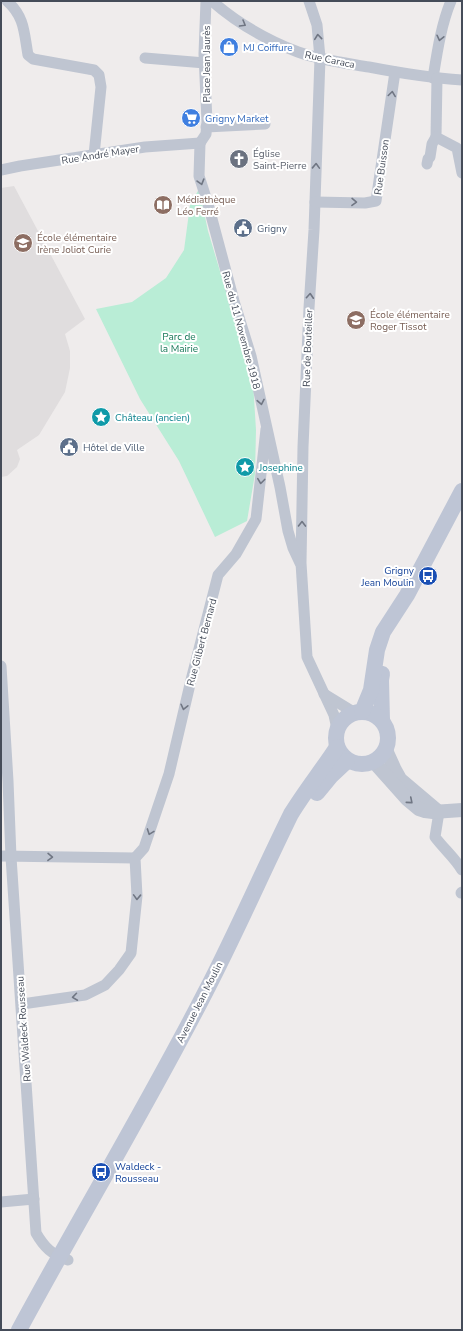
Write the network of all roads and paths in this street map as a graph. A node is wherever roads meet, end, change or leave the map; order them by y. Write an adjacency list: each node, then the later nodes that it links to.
1 (7, 1): 16 (street)
2 (206, 1): 8 (street, Place Jean Jaurès)
3 (212, 1): 7 (street, Rue Caraca, one-way to 7)
4 (309, 1): 7 (street, Rue de Bouteiller, one-way to 4)
5 (451, 1): 10 (street, one-way to 10)
6 (145, 58): 8 (street)
7 (320, 58): 9 (street, Rue Caraca); 20 (street, Rue de Bouteiller, one-way to 7)
8 (205, 62): 13 (street, Place Jean Jaurès)
9 (395, 72): 10 (street, Rue Caraca); 20 (street, Rue Buisson, one-way to 9)
10 (435, 78): 11 (street, Rue Caraca); 14 (street)
11 (462, 80)
12 (266, 124): 13 (street)
13 (206, 127): 15 (street, Place Jean Jaurès)
14 (436, 137): 17 (street); 19 (street)
15 (200, 143): 16 (street, Rue André Mayer); 21 (street, Rue du 11 Novembre 1918, one-way to 21)
16 (94, 155): 18 (street, Rue André Mayer)
17 (427, 164)
18 (1, 170)
19 (462, 173)
20 (315, 202): 23 (street, Rue de Bouteiller, one-way to 20)
21 (266, 429): 23 (street, Rue du 11 Novembre 1918); 38 (street, Rue Gilbert Bernard, one-way to 38)
22 (462, 491): 24 (main road)
23 (301, 563): 26 (street, Rue de Bouteiller)
24 (407, 595): 27 (main road); 28 (main road)
25 (1, 666): 34 (street, Rue Waldeck Rousseau)
26 (323, 694): 27 (street); 29 (street, Rue de Bouteiller)
27 (358, 712): 28 (main road); 29 (main road)
28 (382, 721): 31 (main road)
29 (337, 729): 30 (main road)
30 (337, 747): 32 (main road); 43 (main road, Avenue Jean Moulin)
31 (386, 750): 33 (main road); 36 (street)
32 (347, 760): 33 (main road); 43 (main road, Avenue Jean Moulin)
33 (374, 762): 36 (street, one-way to 36)
34 (5, 782): 37 (street, Rue Waldeck Rousseau)
35 (462, 810): 36 (street)
36 (439, 812): 39 (street)
37 (6, 857): 38 (street, one-way to 38); 40 (street, Rue Waldeck Rousseau)
38 (135, 858): 40 (street, one-way to 40)
39 (462, 870)
40 (22, 1004): 41 (street, Rue Waldeck Rousseau)
41 (34, 1199): 42 (street); 43 (street, Rue Waldeck Rousseau)
42 (1, 1202)
43 (63, 1259): 44 (main road); 45 (main road)
44 (19, 1330)
45 (30, 1330)

